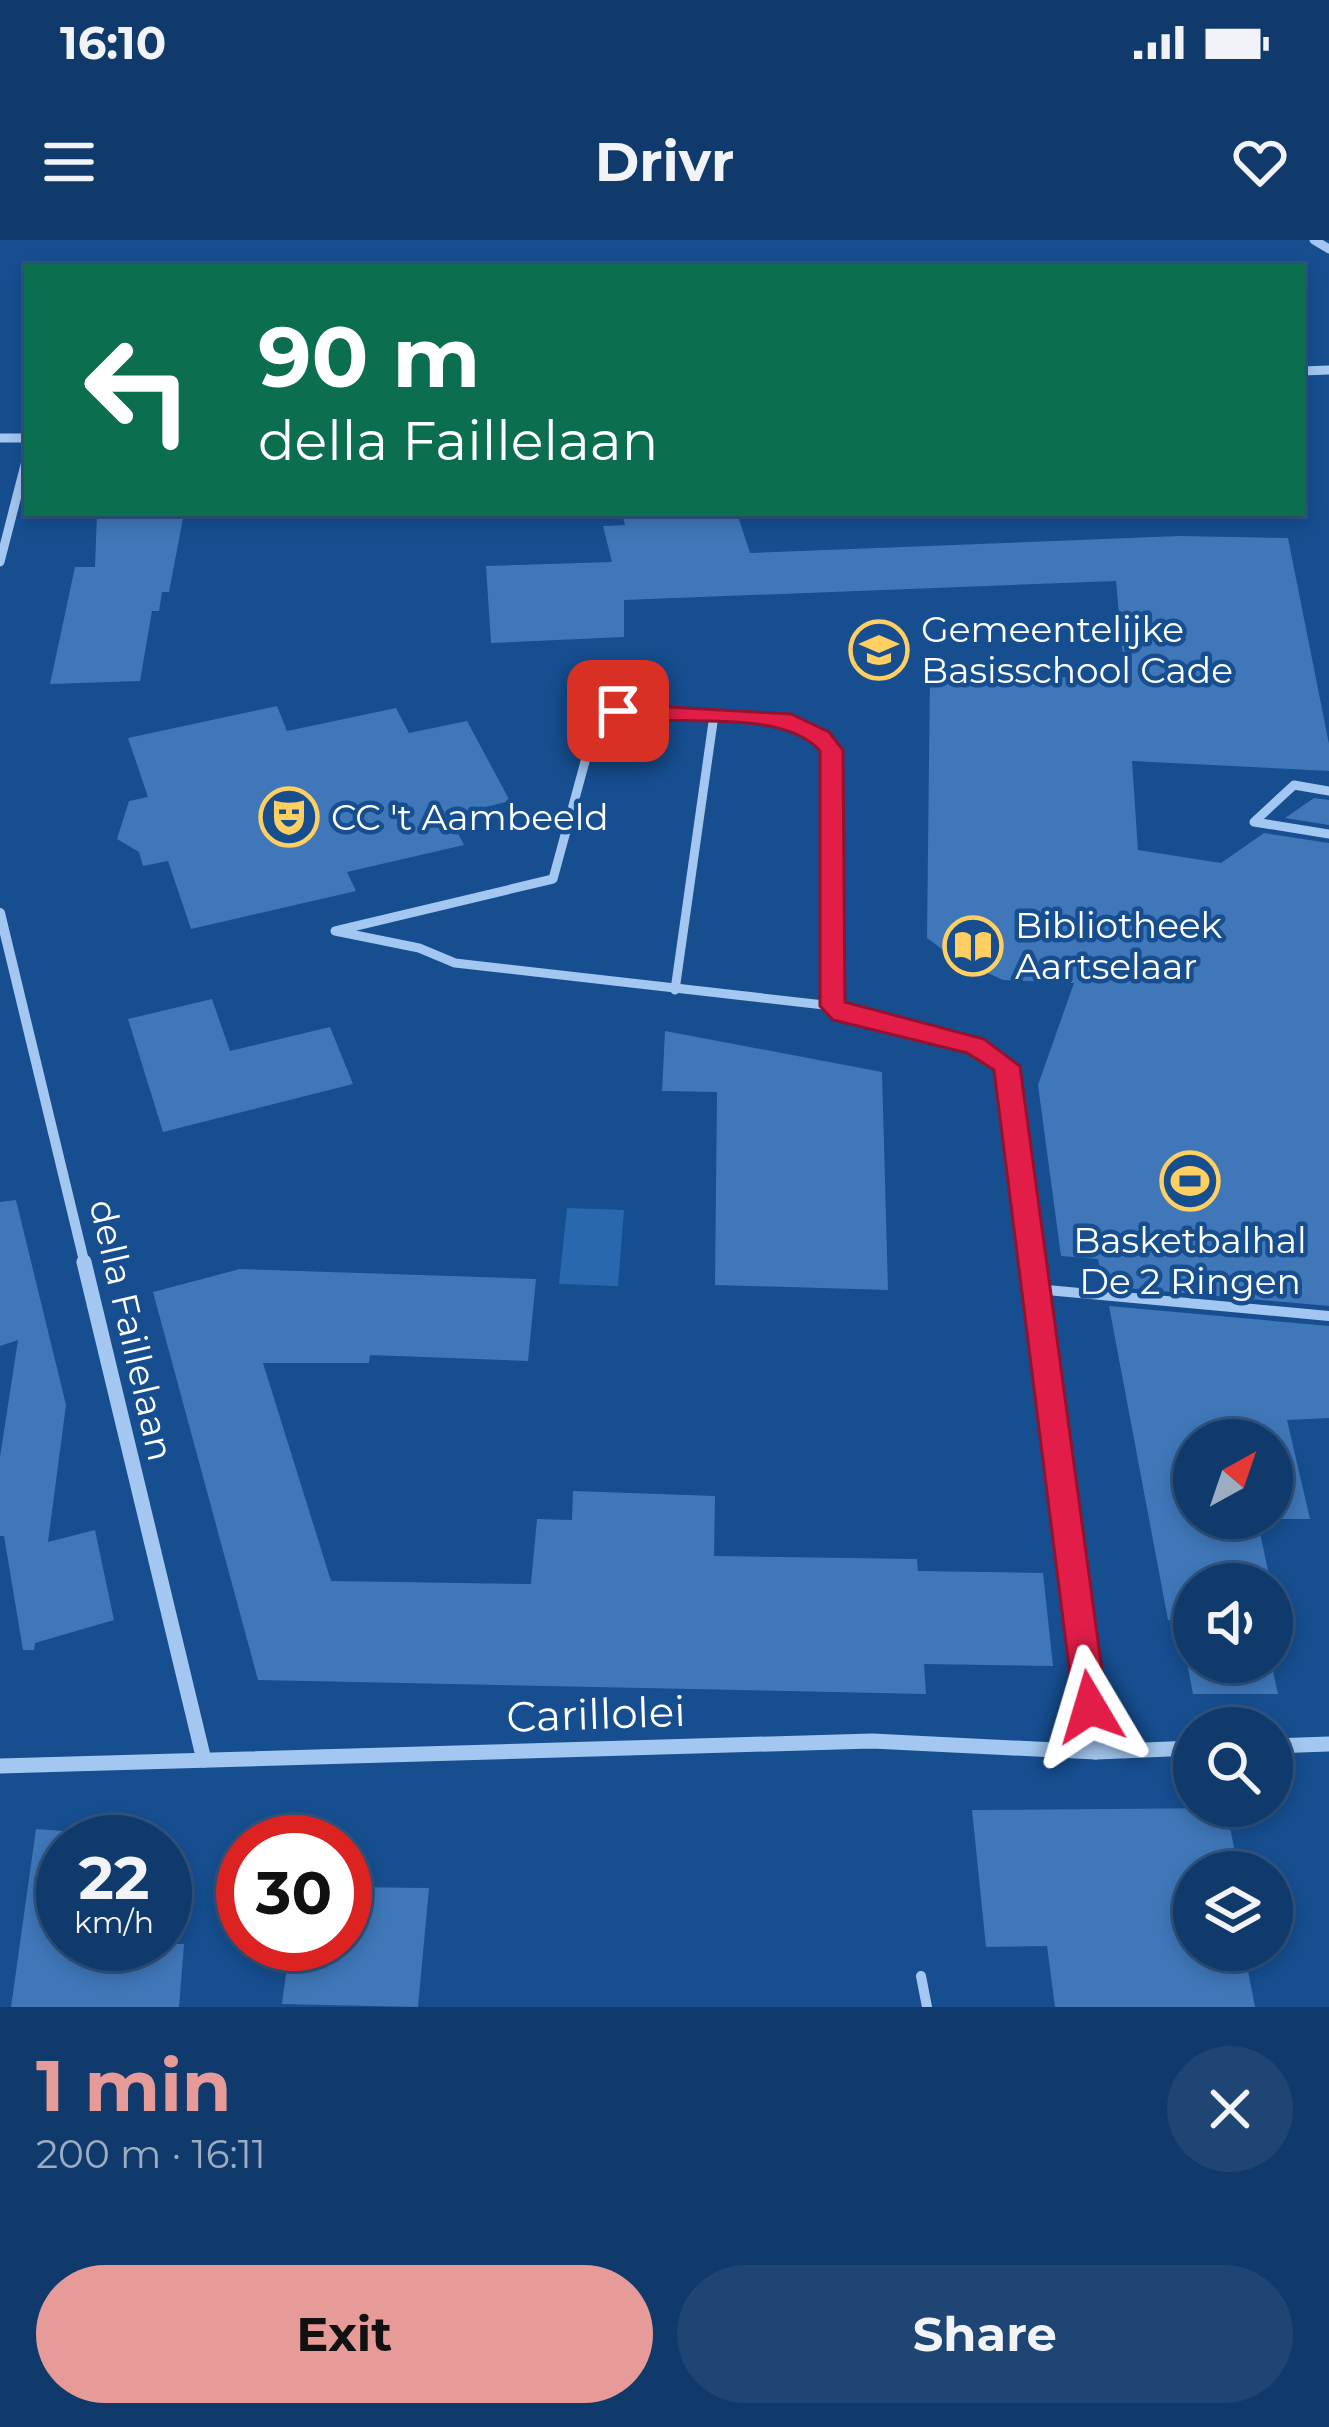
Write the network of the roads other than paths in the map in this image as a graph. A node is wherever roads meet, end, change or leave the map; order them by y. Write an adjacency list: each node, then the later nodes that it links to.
1 (1315, 240): 2 (street)
2 (1329, 249)
3 (24, 469): 4 (street)
4 (0, 562)
5 (714, 716): 9 (lane); 9 (lane); 10 (lane)
6 (1329, 791): 7 (lane)
7 (1329, 833)
8 (0, 914): 17 (street, della Faillelaan)
9 (675, 990): 10 (lane)
10 (832, 1006): 11 (street)
11 (1036, 1289): 12 (lane); 16 (street)
12 (1329, 1316)
13 (1329, 1744): 14 (street)
14 (1293, 1745)
15 (1173, 1749): 16 (street, Carillolei)
16 (1096, 1751): 17 (street, Carillolei)
17 (204, 1760): 18 (street, Carillolei)
18 (0, 1766)
19 (921, 1976): 20 (lane)
20 (927, 2007)

